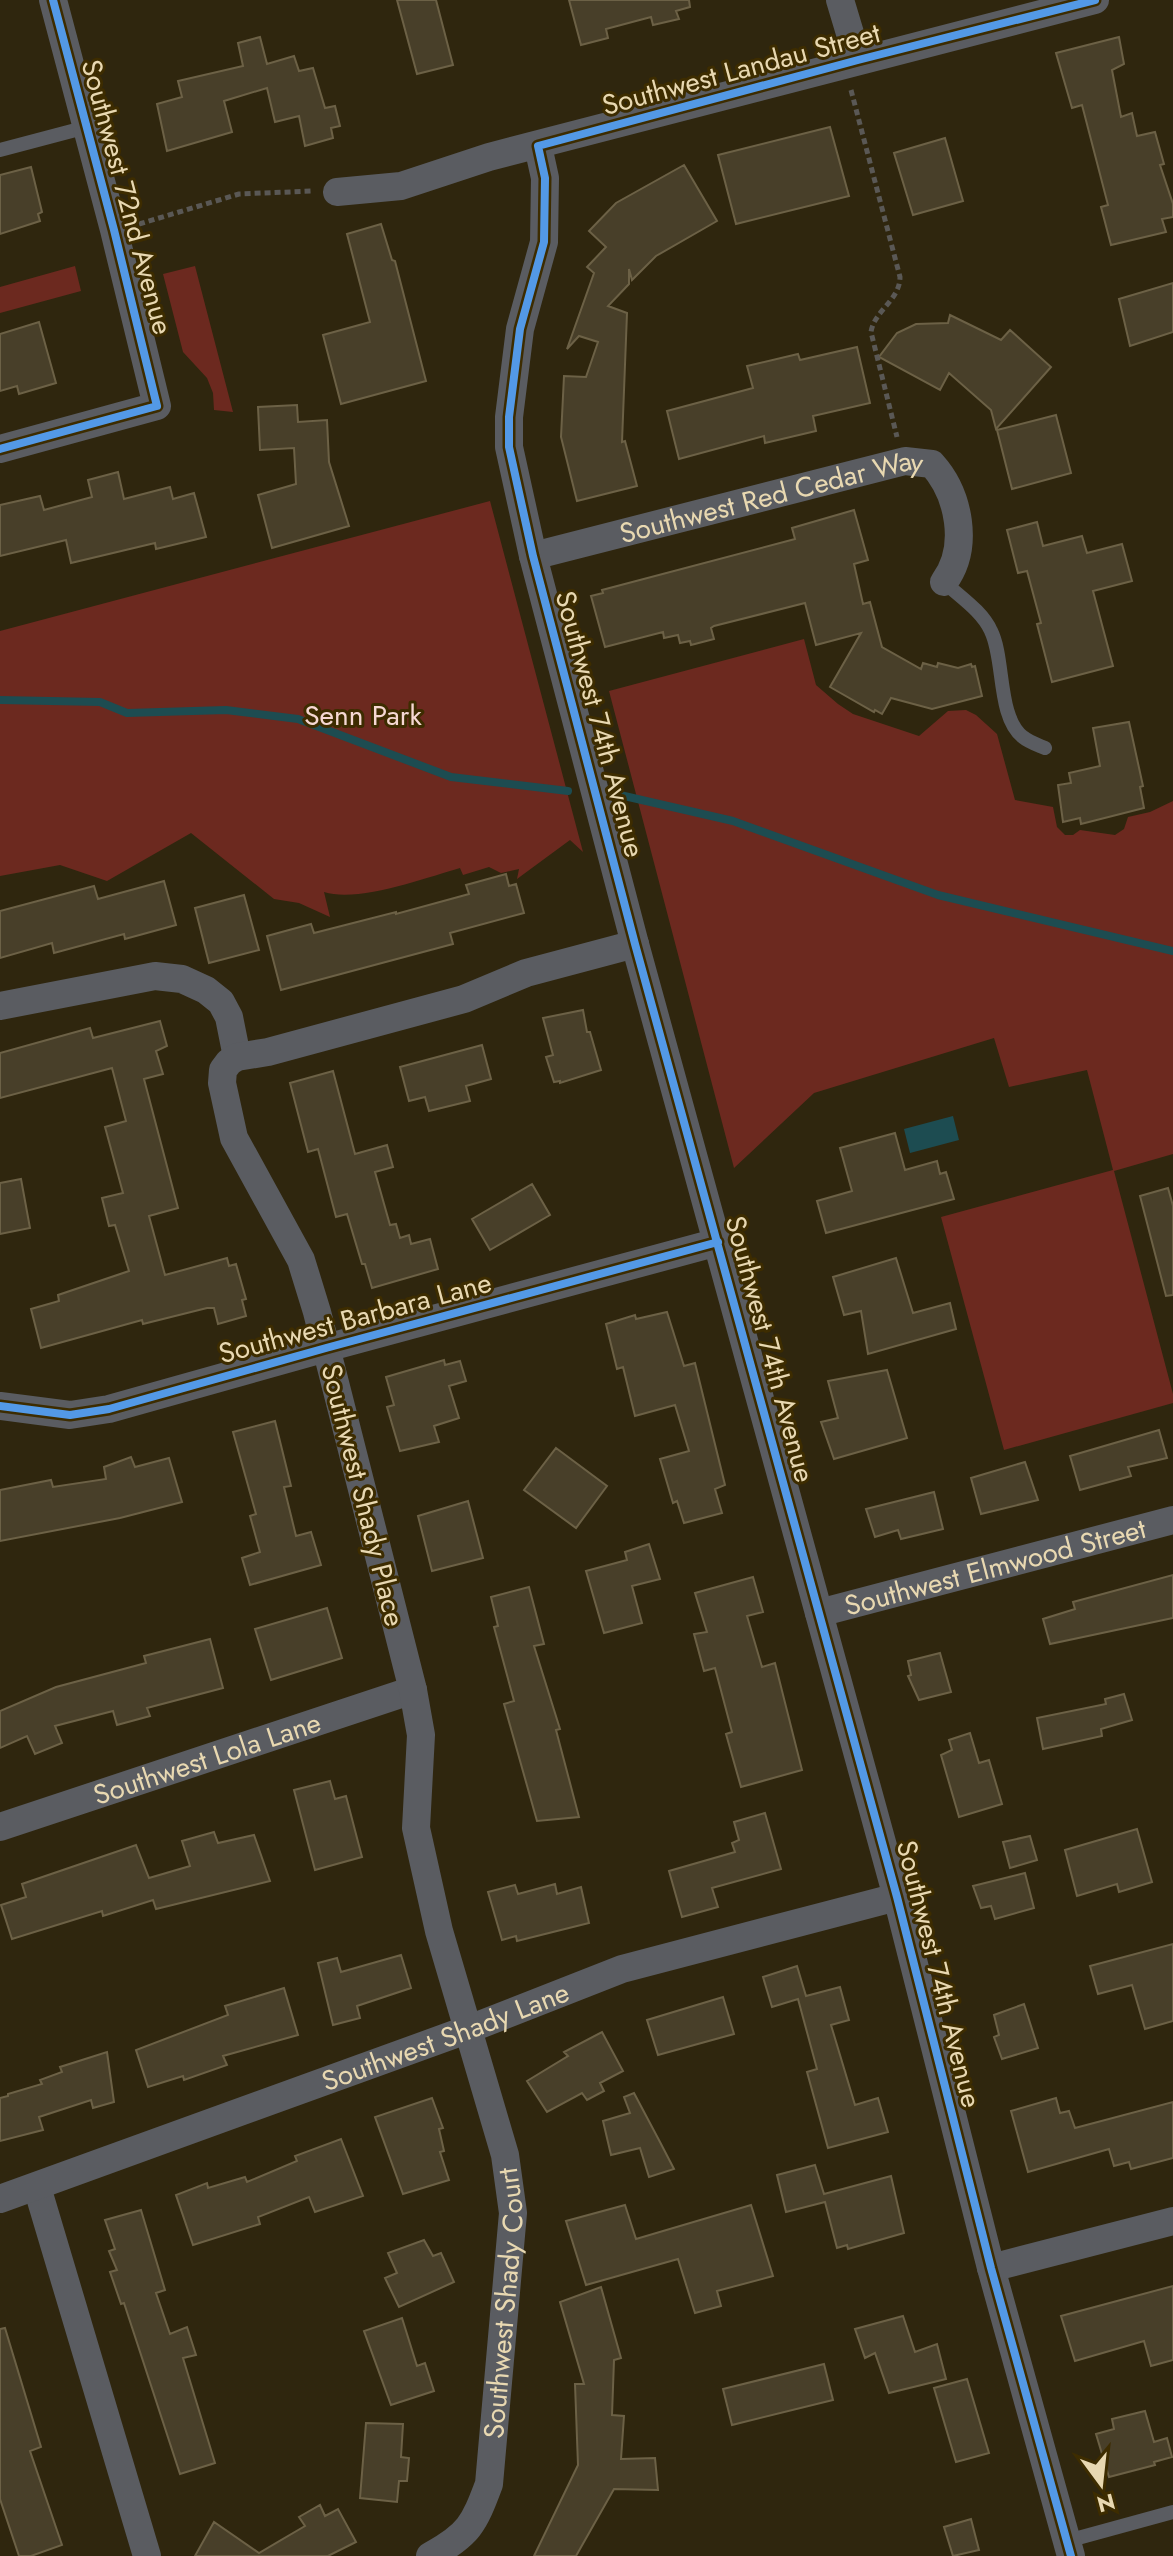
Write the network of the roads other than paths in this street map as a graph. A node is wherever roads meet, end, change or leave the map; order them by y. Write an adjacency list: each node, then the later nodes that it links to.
1 (53, 0): 5 (street, Southwest 72nd Avenue)
2 (840, 0): 4 (street)
3 (1095, 0): 4 (street, Southwest Landau Street)
4 (851, 62): 6 (street, Southwest Landau Street)
5 (87, 127): 7 (lane); 9 (street, Southwest 72nd Avenue)
6 (538, 146): 8 (street, Southwest Landau Street); 10 (street, Southwest 74th Avenue)
7 (0, 150)
8 (337, 192)
9 (0, 449)
10 (533, 556): 11 (street, Southwest Red Cedar Way); 13 (street, Southwest 74th Avenue)
11 (944, 582): 12 (lane)
12 (1045, 748)
13 (635, 944): 15 (street); 16 (street, Southwest 74th Avenue)
14 (0, 1006): 15 (street)
15 (237, 1057): 17 (street, Southwest Shady Place)
16 (718, 1242): 17 (street, Southwest Barbara Lane); 20 (street, Southwest 74th Avenue)
17 (326, 1348): 18 (street, Southwest Barbara Lane); 21 (street, Southwest Shady Place)
18 (0, 1406)
19 (1173, 1520): 20 (street, Southwest Elmwood Street)
20 (819, 1613): 23 (street, Southwest 74th Avenue)
21 (413, 1690): 22 (street, Southwest Lola Lane); 24 (street, Southwest Shady Place)
22 (0, 1827)
23 (897, 1897): 24 (street, Southwest Shady Lane); 28 (street, Southwest 74th Avenue)
24 (469, 2029): 25 (street, Southwest Shady Lane); 32 (street, Southwest Shady Court)
25 (37, 2187): 26 (street, Southwest Shady Lane); 31 (street)
26 (0, 2199)
27 (1173, 2221): 28 (street)
28 (991, 2268): 30 (street, Southwest 74th Avenue)
29 (1173, 2512): 30 (lane)
30 (1069, 2548)
31 (147, 2556)
32 (430, 2556)

